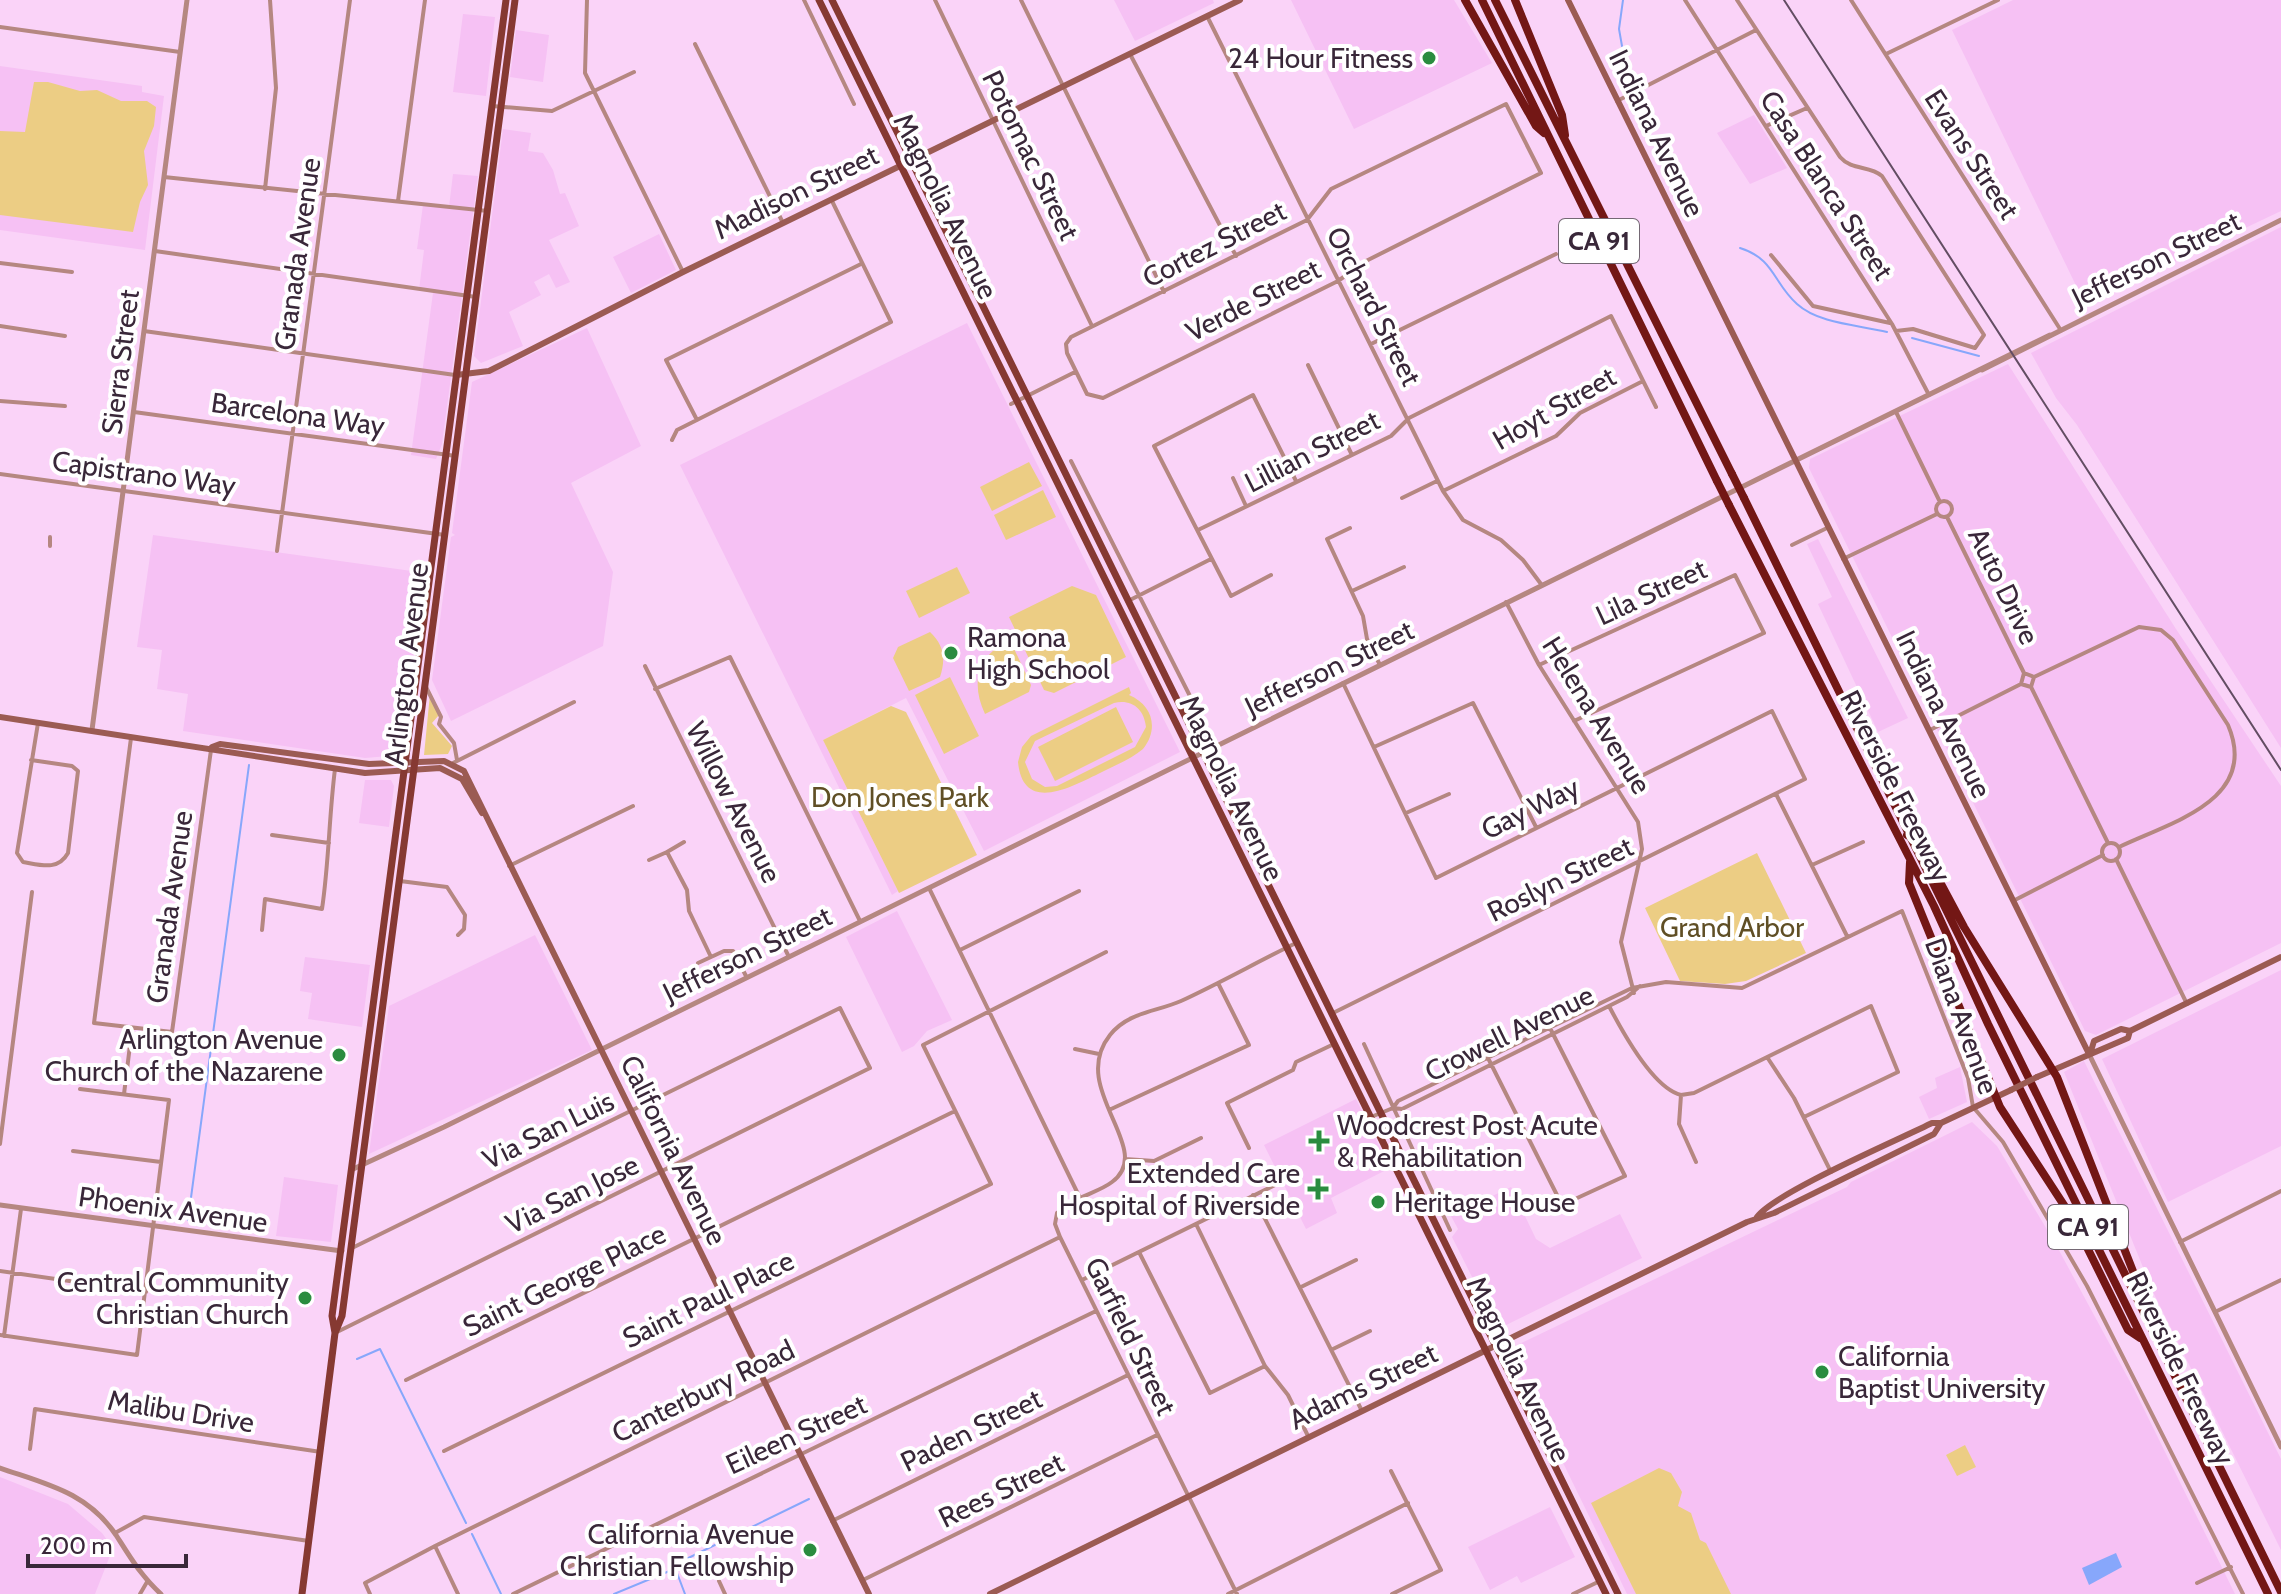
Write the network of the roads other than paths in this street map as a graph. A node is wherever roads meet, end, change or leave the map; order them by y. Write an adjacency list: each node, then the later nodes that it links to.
1 (187, 0): 30 (street, Sierra Street)
2 (270, 0): 51 (street)
3 (350, 0): 52 (street, Granada Avenue)
4 (425, 0): 53 (street)
5 (506, 0): 40 (main road, Arlington Avenue)
6 (515, 0): 41 (main road, Arlington Avenue)
7 (587, 0): 37 (street)
8 (804, 0): 33 (street)
9 (819, 0): 34 (main road, Magnolia Avenue)
10 (832, 0): 47 (main road, Magnolia Avenue)
11 (935, 0): 43 (street, Potomac Street)
12 (1021, 0): 36 (street)
13 (1240, 0): 25 (main road, Madison Street)
14 (1465, 0): 45 (highway)
15 (1482, 0): 45 (highway, Riverside Freeway / CA 91)
16 (1495, 0): 46 (highway, Riverside Freeway / CA 91)
17 (1515, 0): 46 (highway)
18 (1568, 0): 38 (main road, Indiana Avenue)
19 (1685, 0): 29 (street, Casa Blanca Street)
20 (1737, 0): 27 (street)
21 (1851, 0): 32 (street, Evans Street)
22 (1982, 0): 24 (street)
23 (1998, 0): 24 (street)
24 (1985, 6): 32 (street)
25 (1207, 16): 31 (main road, Madison Street); 57 (street, Orchard Street)
26 (0, 27): 30 (street)
27 (1756, 30): 29 (street); 42 (street)
28 (695, 44): 59 (street)
29 (1717, 50): 38 (street); 44 (street, Casa Blanca Street)
30 (181, 52): 50 (street, Sierra Street)
31 (1130, 54): 36 (main road, Madison Street); 63 (street)
32 (1886, 54): 75 (street, Evans Street)
33 (833, 59): 34 (street); 39 (street)
34 (850, 61): 48 (main road, Magnolia Avenue)
35 (634, 72): 37 (street)
36 (1064, 87): 43 (main road, Madison Street); 70 (street)
37 (593, 91): 41 (street); 68 (street)
38 (1617, 101): 102 (main road, Indiana Avenue)
39 (854, 104)
40 (492, 106): 41 (street); 55 (main road, Arlington Avenue)
41 (502, 108): 56 (main road, Arlington Avenue)
42 (1807, 108): 44 (street); 77 (street)
43 (993, 121): 47 (main road, Madison Street); 74 (street, Potomac Street)
44 (1766, 126): 72 (street, Casa Blanca Street)
45 (1546, 135): 176 (highway, Riverside Freeway / CA 91, bridge)
46 (1566, 144): 168 (highway, Riverside Freeway / CA 91, bridge)
47 (911, 161): 48 (main road, Madison Street); 87 (main road, Magnolia Avenue)
48 (902, 166): 54 (main road, Madison Street); 89 (main road, Magnolia Avenue)
49 (1541, 173): 57 (street, Cortez Street); 69 (street, Verde Street)
50 (164, 177): 51 (street); 60 (street, Sierra Street)
51 (265, 190): 52 (street)
52 (325, 196): 53 (street); 67 (street, Granada Avenue)
53 (398, 201): 55 (street)
54 (832, 201): 59 (main road, Madison Street); 65 (street)
55 (478, 209): 56 (street); 71 (main road, Arlington Avenue)
56 (488, 211): 71 (main road, Arlington Avenue)
57 (1307, 220): 63 (street, Cortez Street); 69 (street, Orchard Street)
58 (2281, 220): 75 (street, Jefferson Street)
59 (783, 223): 68 (main road, Madison Street)
60 (155, 251): 67 (street); 76 (street, Sierra Street)
61 (1556, 254): 79 (street)
62 (1771, 255): 72 (street)
63 (1236, 256): 70 (street, Cortez Street)
64 (0, 263): 66 (street)
65 (862, 264): 95 (street); 95 (street)
66 (72, 272)
67 (314, 272): 71 (street); 80 (street, Granada Avenue)
68 (683, 272): 84 (main road, Madison Street)
69 (1338, 281): 79 (street, Orchard Street); 82 (street, Verde Street)
70 (1164, 292): 74 (street, Cortez Street)
71 (472, 296): 83 (main road, Arlington Avenue); 84 (main road, Arlington Avenue)
72 (1892, 324): 77 (street, Casa Blanca Street)
73 (0, 326): 78 (street)
74 (1092, 327): 82 (street, Cortez Street)
75 (2060, 329): 86 (street, Jefferson Street)
76 (144, 331): 80 (street); 92 (street, Sierra Street)
77 (1896, 331): 86 (street, Casa Blanca Street)
78 (65, 336)
79 (1370, 345): 94 (street, Orchard Street)
80 (303, 355): 83 (street); 96 (street, Granada Avenue)
81 (1308, 365): 98 (street)
82 (1075, 372): 87 (street)
83 (456, 375): 84 (main road, Madison Street); 99 (main road, Arlington Avenue)
84 (467, 375): 100 (main road, Arlington Avenue)
85 (1643, 381): 91 (street); 94 (street, Lillian Street); 108 (street, Hoyt Street)
86 (1929, 395): 93 (street, Jefferson Street)
87 (1026, 396): 89 (street); 130 (main road, Magnolia Avenue)
88 (0, 401): 90 (street)
89 (1014, 402): 153 (main road, Magnolia Avenue)
90 (65, 406)
91 (1656, 407)
92 (134, 412): 96 (street, Barcelona Way); 107 (street, Sierra Street)
93 (1896, 412): 102 (street, Jefferson Street); 110 (street, Auto Drive)
94 (1409, 418): 98 (street, Lillian Street); 106 (street, Orchard Street)
95 (697, 420): 97 (street)
96 (294, 433): 99 (street, Barcelona Way); 112 (street, Granada Avenue)
97 (672, 440)
98 (1352, 454): 105 (street, Lillian Street)
99 (446, 455): 100 (street, Barcelona Way); 118 (main road, Arlington Avenue)
100 (456, 456): 118 (main road, Arlington Avenue)
101 (1071, 461): 129 (street)
102 (1795, 461): 116 (main road, Indiana Avenue); 127 (street, Jefferson Street)
103 (0, 474): 107 (street, Capistrano Way)
104 (1233, 478): 111 (street)
105 (1296, 481): 111 (street, Lillian Street); 117 (street)
106 (1437, 481): 108 (street, Orchard Street); 109 (street)
107 (123, 490): 112 (street, Capistrano Way); 147 (street, Sierra Street)
108 (1443, 491): 127 (street, Orchard Street)
109 (1402, 498)
110 (1940, 502): 113 (street, Auto Drive); 114 (street, Auto Drive)
111 (1246, 506): 117 (street, Lillian Street)
112 (283, 513): 118 (street, Capistrano Way); 122 (street)
113 (1937, 514): 114 (street, Auto Drive); 124 (street)
114 (1947, 517): 135 (street, Auto Drive)
115 (1350, 528): 128 (street)
116 (1827, 528): 120 (street); 124 (main road, Indiana Avenue)
117 (1198, 530): 123 (street)
118 (441, 534): 139 (main road, Arlington Avenue); 157 (main road, Arlington Avenue)
119 (50, 537): 121 (street)
120 (1792, 545)
121 (50, 546)
122 (277, 551)
123 (1212, 558): 126 (street); 129 (street)
124 (1843, 559): 148 (main road, Indiana Avenue)
125 (1404, 567): 128 (street)
126 (1271, 575)
127 (1541, 584): 131 (street, Jefferson Street)
128 (1351, 591): 132 (street)
129 (1140, 595): 130 (street); 143 (street)
130 (1127, 601): 152 (main road, Magnolia Avenue)
131 (1506, 602): 132 (street, Jefferson Street); 133 (street, Helena Avenue)
132 (1380, 665): 137 (street, Jefferson Street)
133 (1539, 665): 145 (street, Helena Avenue); 145 (street, Lila Street)
134 (645, 666): 141 (street, Willow Avenue)
135 (2024, 673): 136 (street, Auto Drive); 138 (street, Auto Drive)
136 (2034, 677): 140 (street, Auto Drive); 173 (street)
137 (1343, 683): 151 (street); 152 (street, Jefferson Street)
138 (2021, 684): 140 (street, Auto Drive); 148 (street)
139 (426, 687): 155 (street); 156 (main road, Arlington Avenue)
140 (2031, 687): 172 (street, Auto Drive)
141 (655, 689): 188 (street); 196 (street, Willow Avenue)
142 (574, 702): 155 (street)
143 (1195, 706)
144 (0, 717): 146 (main road)
145 (1574, 721): 160 (street, Helena Avenue)
146 (38, 723): 147 (main road); 154 (street)
147 (92, 730): 149 (main road)
148 (1928, 731): 186 (main road, Indiana Avenue)
149 (131, 736): 150 (main road); 207 (street)
150 (212, 747): 157 (main road); 158 (main road); 207 (street, Granada Avenue)
151 (1374, 747): 164 (street); 166 (street)
152 (1202, 753): 153 (street, Jefferson Street); 192 (main road, Magnolia Avenue)
153 (1193, 758): 183 (street, Jefferson Street); 193 (main road, Magnolia Avenue)
154 (31, 760): 154 (street)
155 (455, 761): 156 (main road); 165 (main road, California Avenue)
156 (415, 766): 157 (main road); 165 (main road); 182 (main road, Arlington Avenue)
157 (405, 767): 158 (main road); 246 (main road, Arlington Avenue)
158 (335, 769): 171 (street)
159 (1805, 779): 160 (street, Gay Way); 162 (street, Roslyn Street)
160 (1617, 788): 166 (street, Gay Way); 179 (street, Helena Avenue)
161 (1449, 794): 164 (street)
162 (1776, 794): 179 (street, Roslyn Street); 180 (street)
163 (633, 806): 181 (street)
164 (1406, 813): 166 (street, Gay Way)
165 (489, 827): 181 (main road, California Avenue)
166 (1536, 827)
167 (272, 835): 171 (street)
168 (1907, 835): 220 (highway); 274 (highway, Riverside Freeway / CA 91)
169 (684, 842): 174 (street)
170 (1863, 842): 180 (street)
171 (330, 843): 189 (street)
172 (2108, 843): 173 (street); 175 (street)
173 (2119, 847): 177 (street)
174 (667, 852): 178 (street); 197 (street)
175 (2103, 855): 177 (street); 186 (street)
176 (1910, 859): 226 (highway); 281 (highway, Riverside Freeway / CA 91)
177 (2116, 859): 203 (street)
178 (649, 860)
179 (1640, 862): 202 (street, Helena Avenue); 206 (street, Roslyn Street)
180 (1812, 865): 191 (street)
181 (509, 866): 213 (main road, California Avenue)
182 (400, 881): 190 (street); 238 (main road, Arlington Avenue)
183 (929, 888): 188 (street, Jefferson Street); 194 (street)
184 (1079, 891): 194 (street)
185 (32, 892): 222 (street)
186 (2013, 901): 214 (main road, Indiana Avenue)
187 (1902, 911): 191 (street, Crowell Avenue); 227 (street, Diana Avenue)
188 (860, 921): 196 (street, Jefferson Street)
189 (262, 930)
190 (458, 935)
191 (1847, 936): 202 (street, Crowell Avenue)
192 (1298, 942): 193 (street); 206 (main road, Magnolia Avenue)
193 (1286, 948): 201 (street); 210 (main road, Magnolia Avenue)
194 (959, 951): 205 (street)
195 (1106, 952): 205 (street)
196 (788, 955): 200 (street, Jefferson Street)
197 (711, 957): 199 (street); 200 (street)
198 (2281, 957): 203 (main road, Adams Street)
199 (698, 963)
200 (746, 976): 213 (street, Jefferson Street)
201 (1218, 983): 215 (street); 229 (street)
202 (1633, 990): 204 (street, Crowell Avenue); 208 (street, Crowell Avenue)
203 (2187, 1004): 209 (main road, Adams Street)
204 (1609, 1006): 208 (street, Crowell Avenue); 225 (street)
205 (988, 1011): 230 (street); 252 (street)
206 (1332, 1013): 232 (main road, Magnolia Avenue)
207 (132, 1029): 224 (street)
208 (1551, 1031): 217 (street, Crowell Avenue); 218 (street, Crowell Avenue); 218 (street)
209 (2130, 1031): 214 (main road, Adams Street); 214 (main road, Adams Street)
210 (1334, 1044): 233 (main road, Magnolia Avenue); 239 (street)
211 (1364, 1044): 228 (street)
212 (1075, 1049): 215 (street)
213 (600, 1050): 231 (main road, California Avenue); 242 (street, Jefferson Street)
214 (2089, 1051): 220 (main road, Adams Street); 263 (street, Indiana Avenue)
215 (1099, 1054): 229 (street)
216 (1767, 1057): 225 (street); 234 (street); 234 (street)
217 (1488, 1058): 218 (street); 228 (street, Crowell Avenue)
218 (1491, 1064): 228 (street, Crowell Avenue)
219 (870, 1068): 231 (street, Via San Luis); 247 (street, Via San Jose)
220 (2052, 1069): 226 (main road, Adams Street, bridge); 274 (highway)
221 (0, 1075): 222 (street)
222 (9, 1076): 237 (street)
223 (80, 1089): 224 (street)
224 (124, 1094): 243 (street)
225 (1681, 1095): 244 (street)
226 (1996, 1097): 227 (main road, Adams Street); 281 (highway)
227 (1973, 1107): 235 (main road, Adams Street); 305 (street, Diana Avenue)
228 (1393, 1108): 232 (street, Crowell Avenue); 260 (street)
229 (1109, 1110): 241 (street)
230 (955, 1111): 262 (street, Saint George Place); 275 (street, Saint Paul Place)
231 (631, 1112): 247 (main road, California Avenue); 264 (street, Via San Luis)
232 (1382, 1113): 233 (street, Crowell Avenue); 282 (main road, Magnolia Avenue)
233 (1371, 1117): 283 (main road, Magnolia Avenue)
234 (1804, 1117): 248 (street)
235 (1941, 1123): 248 (main road, Adams Street); 256 (main road, Adams Street)
236 (1201, 1138): 241 (street)
237 (0, 1141)
238 (363, 1148): 242 (street); 245 (main road, Arlington Avenue)
239 (1249, 1148)
240 (73, 1151): 243 (street)
241 (1125, 1159): 252 (street)
242 (373, 1160): 245 (street, Jefferson Street)
243 (161, 1162): 259 (street)
244 (1696, 1162)
245 (360, 1165): 246 (street, Jefferson Street); 264 (main road, Arlington Avenue)
246 (351, 1170): 265 (main road, Arlington Avenue)
247 (661, 1172): 262 (main road, California Avenue); 279 (street, Via San Jose)
248 (1831, 1172): 253 (main road, Adams Street)
249 (1277, 1184): 251 (street)
250 (2281, 1191): 263 (street)
251 (1253, 1195): 258 (street); 272 (street)
252 (1080, 1198): 261 (street, Garfield Street)
253 (1783, 1198): 256 (main road); 257 (main road, Adams Street)
254 (0, 1205): 255 (street, Phoenix Avenue)
255 (21, 1209): 259 (street, Phoenix Avenue); 269 (street)
256 (1780, 1210): 257 (main road, Adams Street)
257 (1757, 1217): 282 (main road, Adams Street)
258 (1196, 1224): 266 (street); 285 (street)
259 (154, 1228): 265 (street, Phoenix Avenue); 273 (street)
260 (1450, 1230)
261 (1060, 1237): 270 (street, Garfield Street); 288 (street, Canterbury Road)
262 (693, 1239): 275 (main road, California Avenue); 287 (street, Saint George Place)
263 (2180, 1242): 277 (street, Indiana Avenue)
264 (351, 1248): 265 (street, Via San Luis); 279 (main road, Arlington Avenue)
265 (342, 1251): 279 (main road, Arlington Avenue)
266 (1139, 1252): 270 (street); 285 (street)
267 (1356, 1260): 272 (street)
268 (0, 1271): 269 (street)
269 (12, 1272): 273 (street); 280 (street)
270 (1082, 1280): 276 (street, Garfield Street)
271 (2281, 1280): 277 (street)
272 (1301, 1287): 284 (street)
273 (146, 1292): 280 (street)
274 (2141, 1310): 313 (highway, Riverside Freeway / CA 91)
275 (729, 1311): 288 (main road, California Avenue); 294 (street, Saint Paul Place)
276 (1096, 1311): 286 (street, Garfield Street); 296 (street, Eileen Street)
277 (2215, 1312): 292 (street, Indiana Avenue)
278 (1370, 1331): 284 (street)
279 (335, 1333): 295 (main road, Arlington Avenue)
280 (2, 1335)
281 (2143, 1341): 329 (highway, Riverside Freeway / CA 91)
282 (1495, 1345): 283 (main road, Adams Street); 306 (main road, Magnolia Avenue)
283 (1485, 1349): 289 (main road, Adams Street); 309 (main road, Magnolia Avenue)
284 (1333, 1350): 289 (street)
285 (1265, 1366): 291 (street)
286 (1128, 1375): 290 (street, Garfield Street); 301 (street, Paden Street)
287 (406, 1380)
288 (764, 1382): 296 (main road, California Avenue); 304 (street, Canterbury Road)
289 (1362, 1411): 291 (main road, Adams Street)
290 (1157, 1435): 299 (street, Garfield Street); 307 (street, Rees Street)
291 (1309, 1437): 299 (main road, Adams Street)
292 (2281, 1447)
293 (30, 1449): 295 (street, Malibu Drive)
294 (444, 1451)
295 (321, 1452): 303 (main road, Arlington Avenue)
296 (800, 1455): 301 (main road, California Avenue); 319 (street, Eileen Street)
297 (0, 1468): 302 (street)
298 (1391, 1471): 300 (street)
299 (1188, 1497): 312 (street, Garfield Street); 322 (main road, Adams Street)
300 (1408, 1503): 312 (street); 324 (street)
301 (832, 1521): 307 (main road, California Avenue)
302 (115, 1533): 303 (street); 310 (street)
303 (309, 1541): 316 (main road, Arlington Avenue)
304 (435, 1546): 317 (street, Canterbury Road); 318 (street)
305 (2231, 1567): 311 (street); 328 (street, Diana Avenue)
306 (1609, 1576): 309 (main road); 327 (main road, Magnolia Avenue)
307 (863, 1580): 321 (main road, California Avenue)
308 (719, 1581): 320 (street)
309 (1600, 1581): 325 (street); 326 (main road, Magnolia Avenue)
310 (147, 1582): 314 (street); 315 (street)
311 (2197, 1583)
312 (1236, 1592): 323 (street)
313 (2281, 1592)
314 (140, 1594)
315 (161, 1594)
316 (302, 1594)
317 (370, 1594)
318 (458, 1594)
319 (513, 1594)
320 (725, 1594)
321 (869, 1594)
322 (990, 1594)
323 (1228, 1594)
324 (1392, 1594)
325 (1573, 1594)
326 (1606, 1594)
327 (1618, 1594)
328 (2243, 1594)
329 (2268, 1594)

